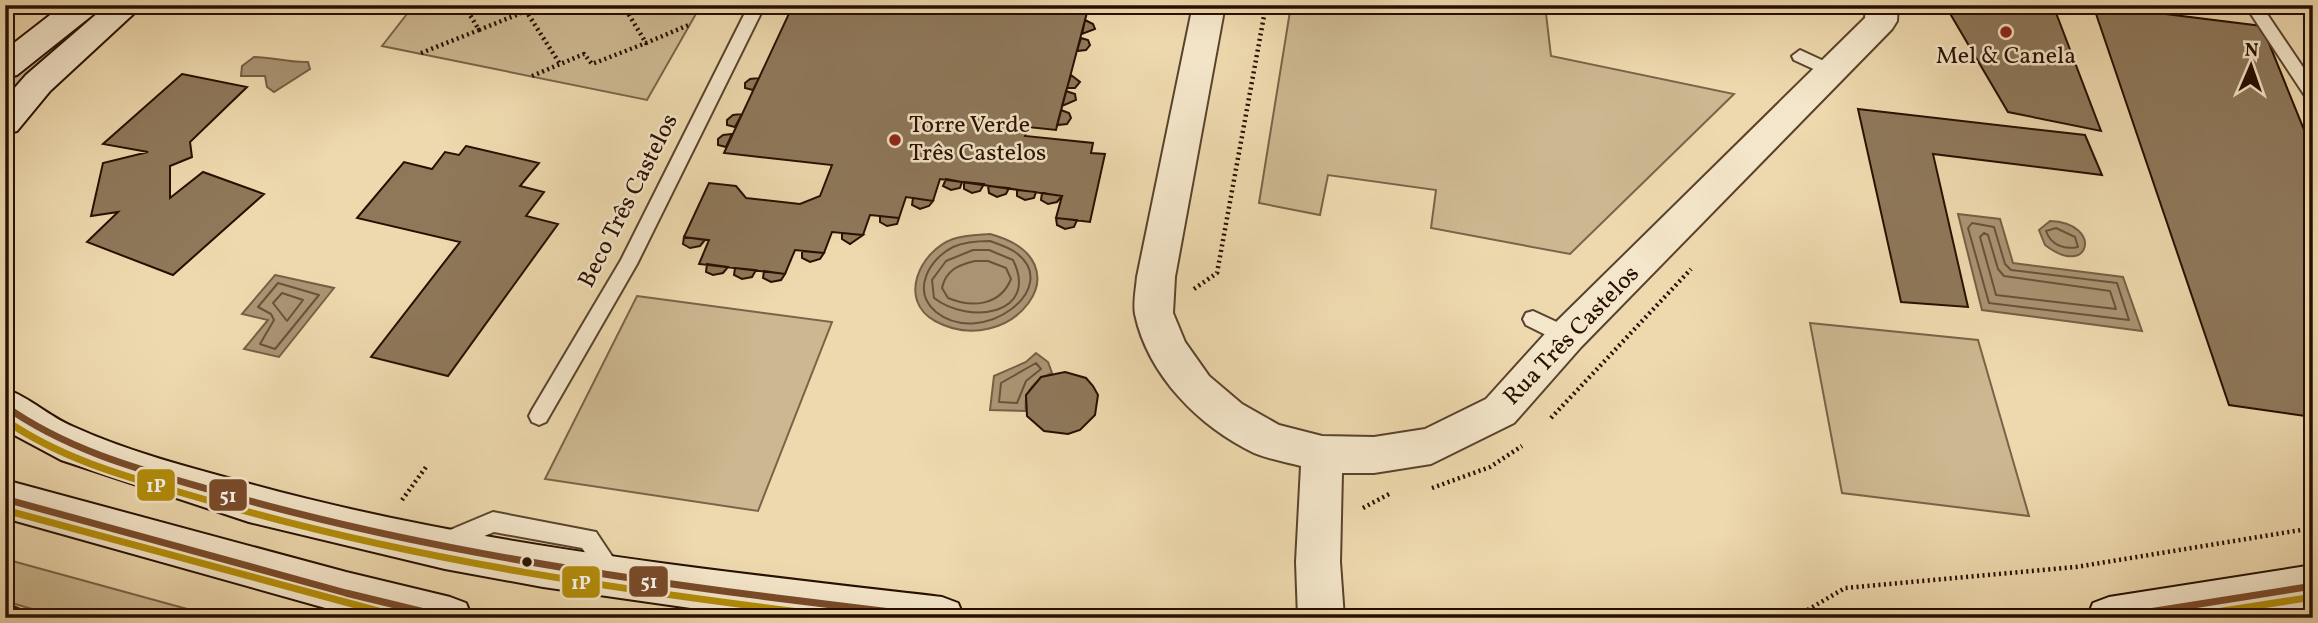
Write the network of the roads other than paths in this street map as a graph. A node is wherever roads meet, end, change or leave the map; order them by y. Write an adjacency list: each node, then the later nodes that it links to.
1 (84, 5): 7 (main road)
2 (127, 5): 9 (main road)
3 (757, 5): 13 (lane, Beco Três Castelos)
4 (1209, 5): 14 (main road, Rua Três Castelos)
5 (1882, 5): 11 (main road, Rua Três Castelos)
6 (2253, 5): 8 (lane)
7 (5, 67)
8 (2313, 95)
9 (5, 122)
10 (1533, 319): 11 (lane)
11 (1567, 337): 14 (main road, Rua Três Castelos)
12 (5, 407): 18 (main road)
13 (539, 416)
14 (1322, 454): 19 (main road)
15 (5, 499): 17 (main road)
16 (2313, 586): 20 (main road)
17 (450, 618)
18 (942, 618)
19 (1321, 618)
20 (2109, 618)

